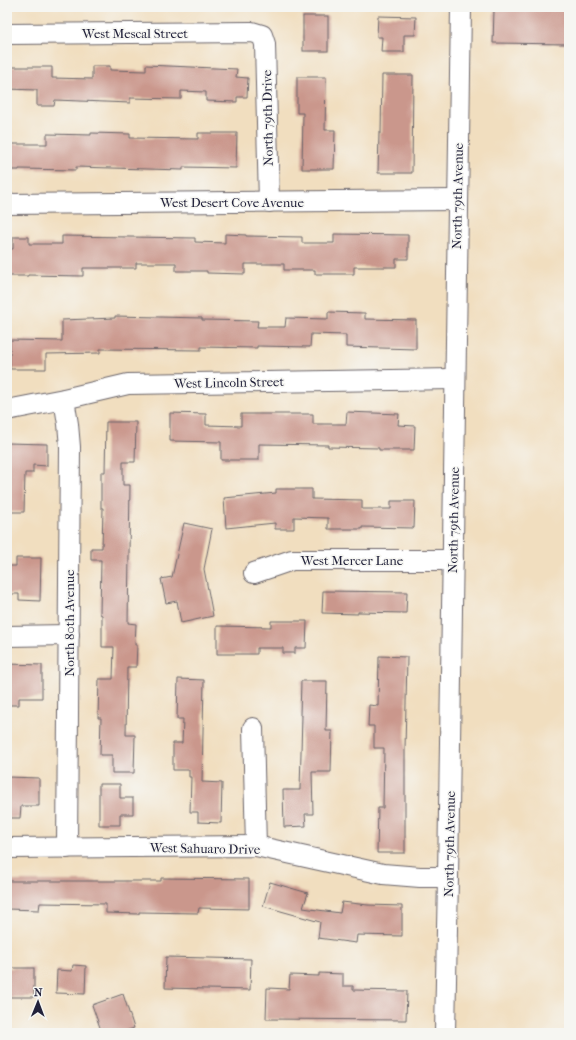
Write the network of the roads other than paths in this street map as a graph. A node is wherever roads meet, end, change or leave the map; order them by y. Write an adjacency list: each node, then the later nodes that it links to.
1 (461, 7): 4 (street, North 79th Avenue)
2 (7, 34): 3 (street, West Mescal Street)
3 (262, 35): 5 (street, North 79th Drive)
4 (457, 200): 5 (street, West Desert Cove Avenue); 7 (street, North 79th Avenue)
5 (269, 202): 6 (street, West Desert Cove Avenue)
6 (7, 204)
7 (454, 379): 8 (street, West Lincoln Street); 10 (street, North 79th Avenue)
8 (64, 399): 9 (street, West Lincoln Street); 13 (street, North 80th Avenue)
9 (7, 410)
10 (453, 560): 11 (street, West Mercer Lane); 18 (street, North 79th Avenue)
11 (254, 573)
12 (7, 636): 13 (street)
13 (69, 636): 17 (street, North 80th Avenue)
14 (253, 728): 15 (street)
15 (256, 846): 17 (street, West Sahuaro Drive); 18 (street, West Sahuaro Drive)
16 (7, 848): 17 (street, West Sahuaro Drive)
17 (67, 848)
18 (448, 877): 19 (street, North 79th Avenue)
19 (445, 1033)

